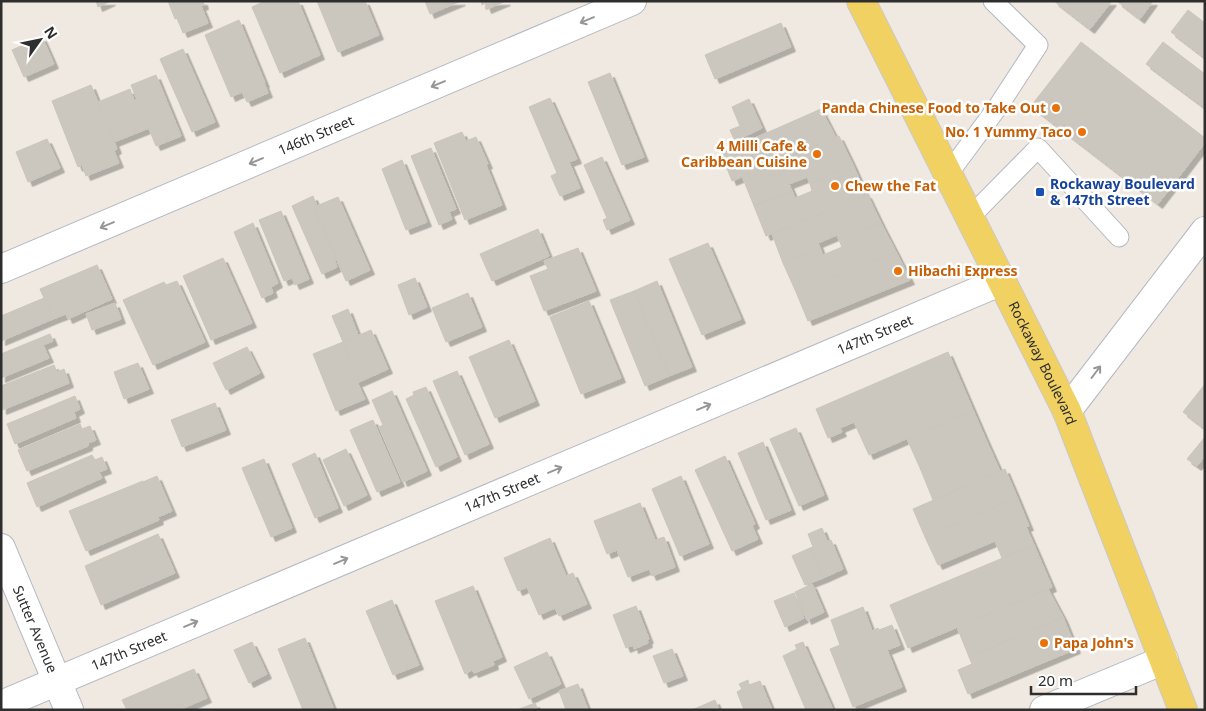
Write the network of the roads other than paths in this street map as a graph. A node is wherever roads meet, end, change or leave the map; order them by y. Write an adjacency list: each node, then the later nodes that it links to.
1 (632, 1): 8 (street, 146th Street, one-way to 8)
2 (861, 1): 4 (main road, Rockaway Boulevard)
3 (993, 1): 4 (lane)
4 (948, 174): 5 (main road, Rockaway Boulevard)
5 (970, 217): 7 (lane); 9 (main road, Rockaway Boulevard)
6 (1205, 231): 10 (street, one-way to 6)
7 (1119, 237)
8 (1, 269)
9 (1002, 281): 10 (main road, Rockaway Boulevard); 13 (street, 147th Street, one-way to 9)
10 (1067, 411): 12 (main road, Rockaway Boulevard)
11 (1, 548): 13 (street, Sutter Avenue)
12 (1164, 660): 16 (street); 17 (main road, Rockaway Boulevard)
13 (56, 681): 14 (street, 147th Street); 15 (street, Sutter Avenue)
14 (1, 705)
15 (69, 710)
16 (1044, 710)
17 (1183, 710)

